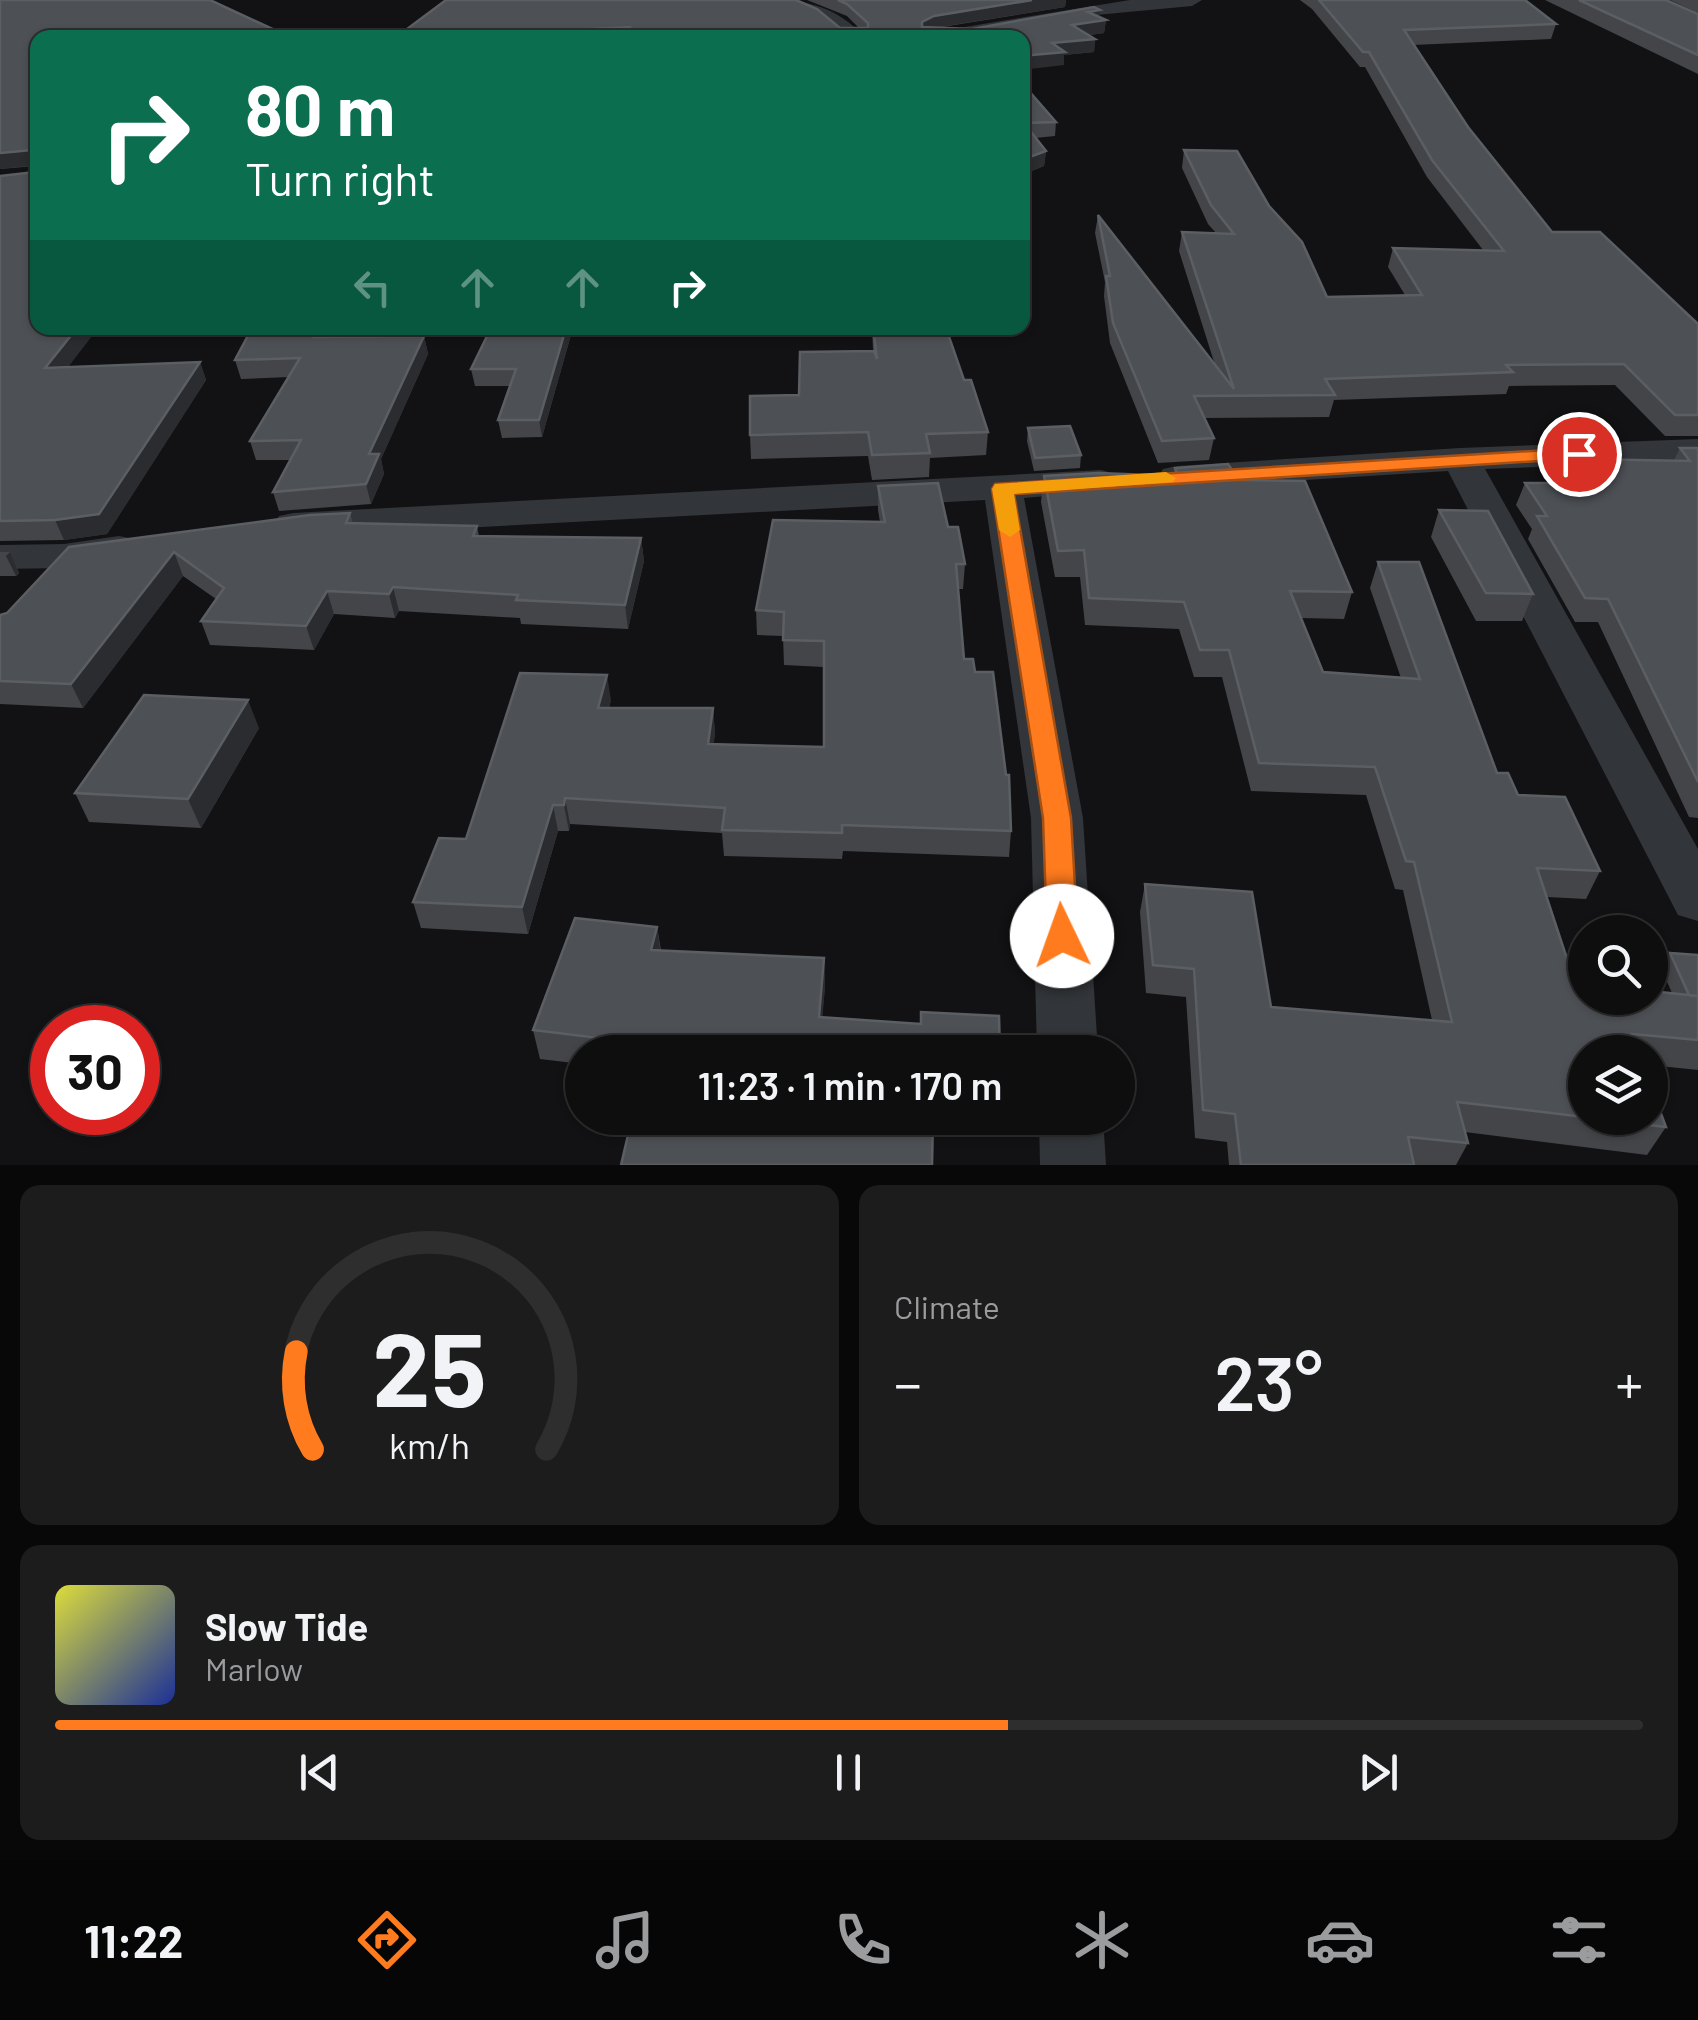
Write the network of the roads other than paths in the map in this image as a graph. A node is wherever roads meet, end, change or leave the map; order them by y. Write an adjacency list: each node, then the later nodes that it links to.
1 (780, 0): 3 (street)
2 (1192, 0): 4 (street)
3 (846, 30)
4 (980, 30)
5 (1698, 450): 6 (street)
6 (1460, 459): 7 (street); 13 (street)
7 (1003, 489): 8 (street); 14 (street)
8 (258, 530)
9 (161, 542): 10 (street)
10 (64, 556): 11 (street); 12 (street)
11 (0, 557)
12 (26, 597)
13 (1698, 899)
14 (1067, 1035)
15 (1072, 1135): 16 (street)
16 (1074, 1165)

